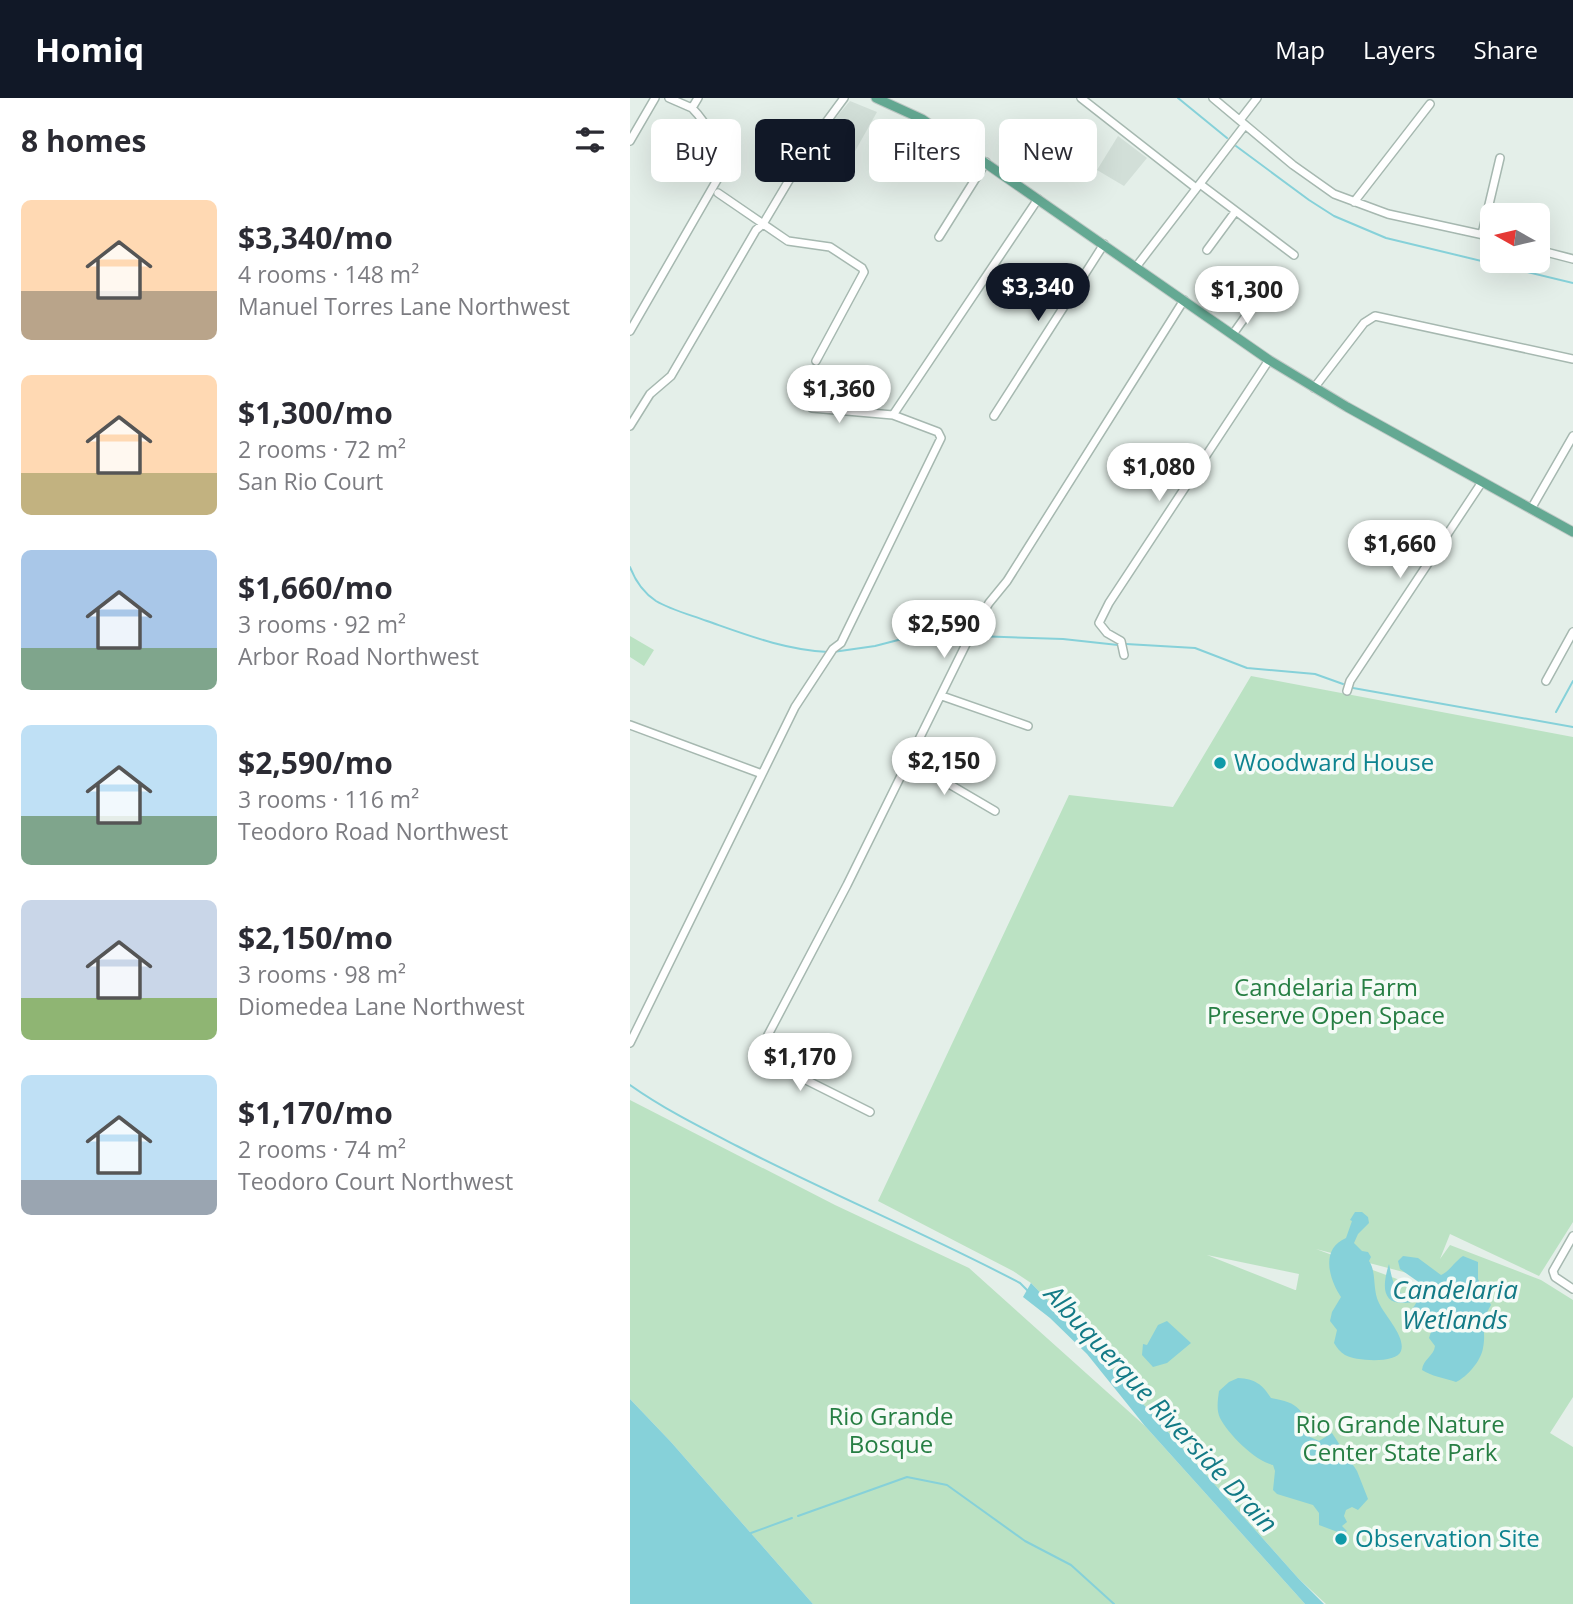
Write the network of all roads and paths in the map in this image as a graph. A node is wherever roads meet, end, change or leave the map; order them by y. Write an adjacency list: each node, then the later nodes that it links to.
1 (655, 98): 12 (street)
2 (669, 98): 10 (street)
3 (698, 98): 10 (street)
4 (844, 98): 21 (street)
5 (876, 98): 14 (main road)
6 (1080, 98): 15 (street)
7 (1213, 98): 11 (street)
8 (1257, 98): 11 (street)
9 (1430, 104): 18 (street)
10 (692, 108): 32 (street)
11 (1242, 122): 15 (street); 18 (street)
12 (630, 141)
13 (1500, 158): 19 (street)
14 (986, 162): 17 (main road); 23 (street)
15 (1198, 186): 20 (street); 29 (street)
16 (718, 193): 21 (street)
17 (1038, 199): 24 (main road); 39 (street)
18 (1354, 202): 22 (street)
19 (1489, 203)
20 (1235, 212): 25 (street); 27 (street)
21 (763, 225): 36 (street); 41 (street)
22 (1480, 234)
23 (939, 237)
24 (1104, 244): 29 (main road); 40 (street)
25 (1207, 250)
26 (1550, 253): 28 (street)
27 (1294, 255)
28 (1573, 259)
29 (1136, 267): 30 (main road)
30 (1184, 300): 33 (main road); 50 (street)
31 (1253, 306): 33 (street)
32 (630, 330)
33 (1233, 334): 35 (main road)
34 (1573, 359): 37 (street)
35 (1269, 360): 37 (main road); 47 (street)
36 (816, 361)
37 (1314, 388): 43 (main road)
38 (797, 395): 39 (street)
39 (893, 415): 54 (street)
40 (994, 416)
41 (630, 426)
42 (1573, 436): 44 (street)
43 (1482, 482): 44 (main road); 49 (street)
44 (1531, 509): 45 (main road)
45 (1573, 532)
46 (1573, 632): 48 (street)
47 (1123, 648)
48 (1545, 681)
49 (1347, 691)
50 (942, 696): 52 (street); 53 (street)
51 (630, 725): 54 (street)
52 (1028, 726)
53 (908, 760): 55 (street); 57 (street)
54 (762, 774): 56 (street)
55 (995, 811)
56 (630, 1043)
57 (870, 1112)
58 (1573, 1236): 59 (street)
59 (1573, 1289)

